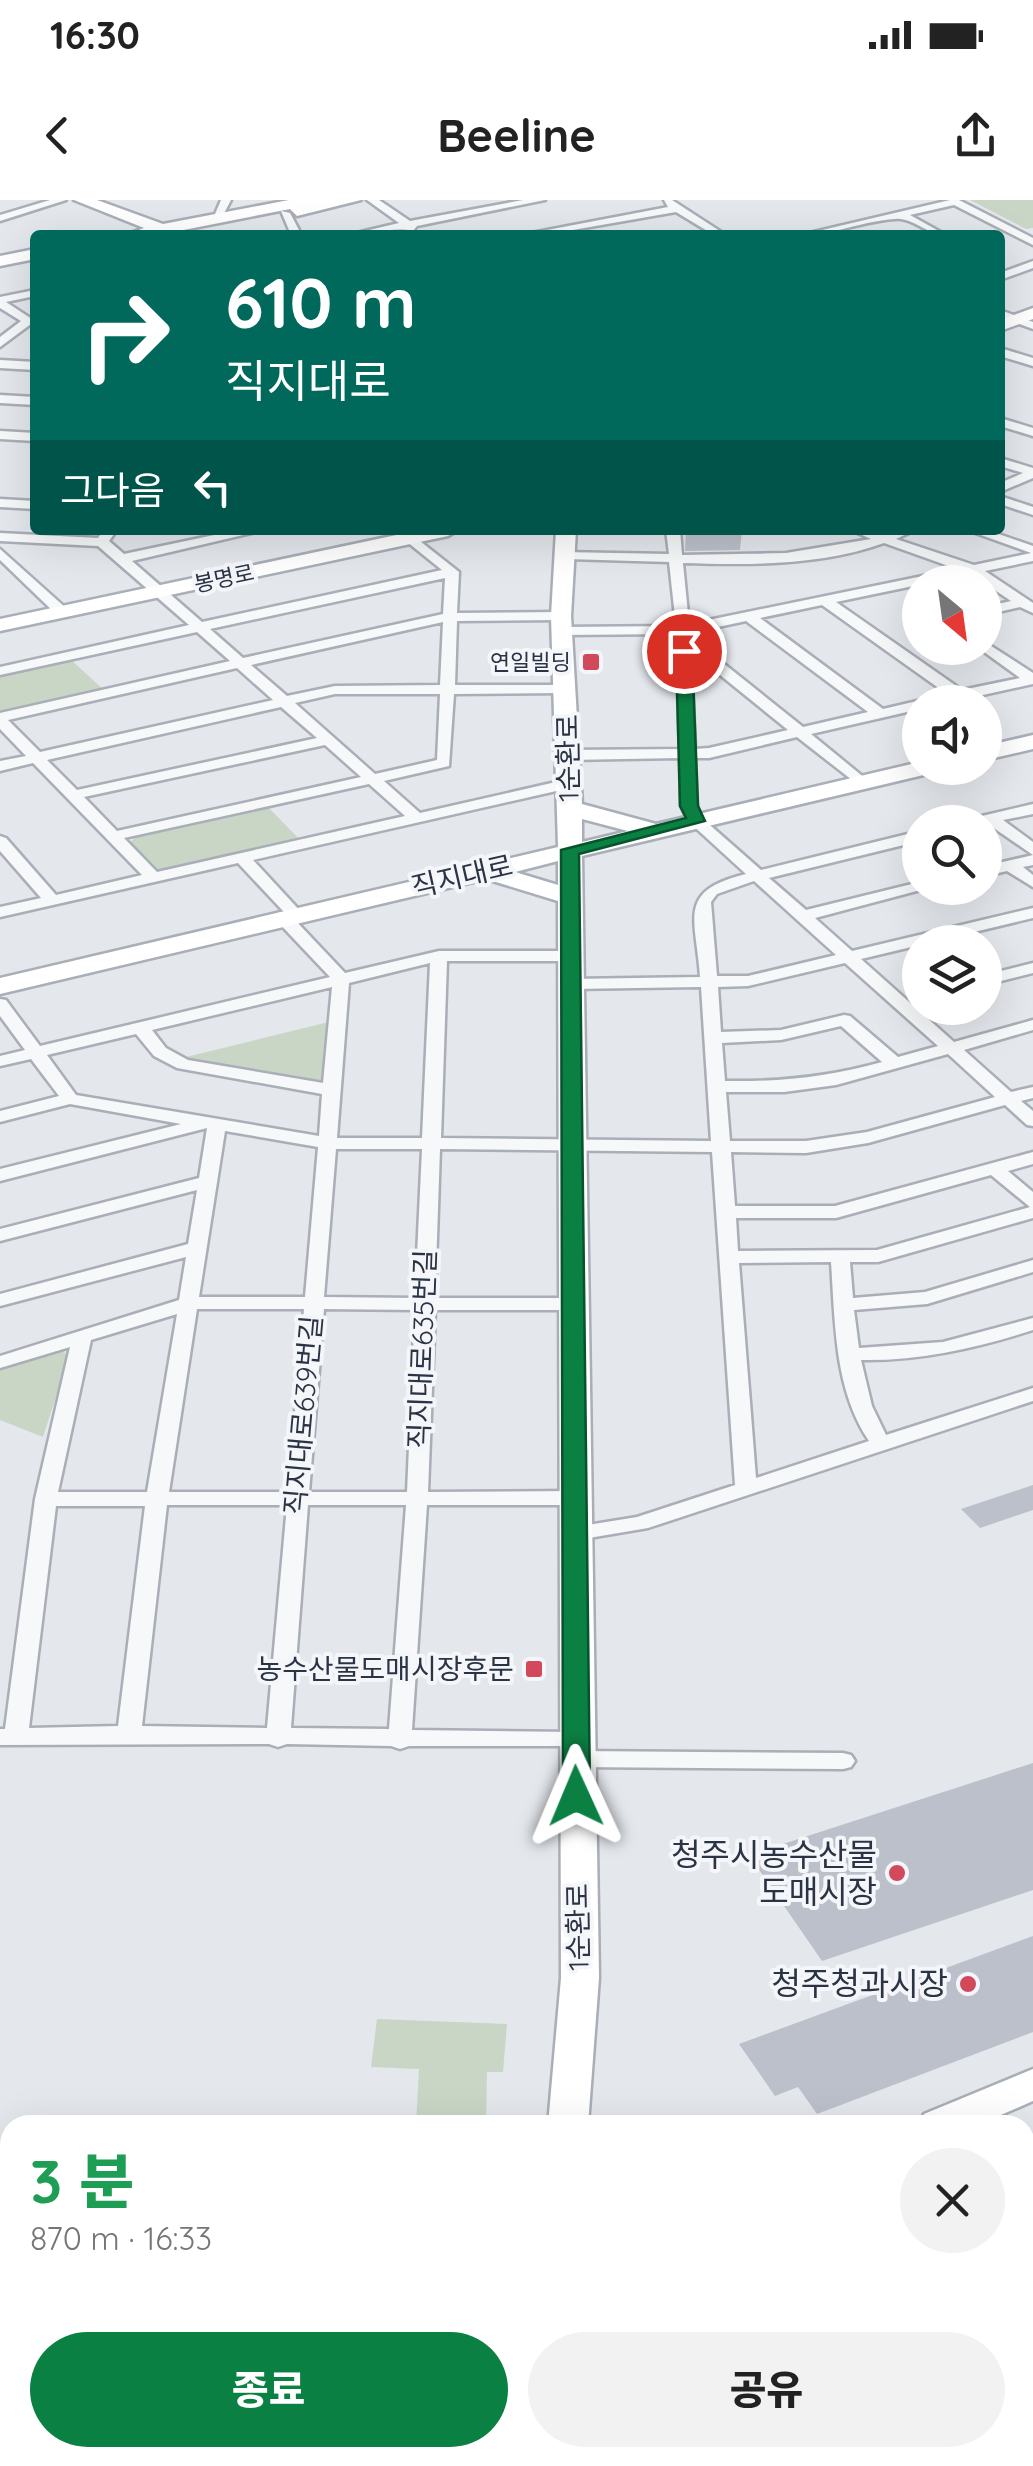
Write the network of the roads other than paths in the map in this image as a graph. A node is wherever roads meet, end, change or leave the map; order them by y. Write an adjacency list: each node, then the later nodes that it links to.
1 (61, 200): 14 (street)
2 (82, 200): 20 (street)
3 (226, 200): 21 (street)
4 (313, 200): 21 (street)
5 (352, 200): 12 (street)
6 (372, 200): 18 (street)
7 (665, 200): 11 (street)
8 (522, 202): 10 (street); 18 (street)
9 (955, 202): 13 (street); 33 (street)
10 (538, 206)
11 (678, 208): 28 (street); 29 (street)
12 (285, 214): 17 (street); 24 (street)
13 (900, 214): 19 (street); 32 (street)
14 (0, 218)
15 (549, 220): 27 (street)
16 (197, 222): 20 (street); 21 (street); 22 (street)
17 (236, 223): 21 (street); 23 (street)
18 (408, 225): 25 (street); 26 (street)
19 (850, 225): 30 (street); 31 (street)
20 (131, 226)
21 (213, 227)
22 (182, 230)
23 (197, 230)
24 (294, 230)
25 (380, 230)
26 (416, 230)
27 (563, 230)
28 (575, 230)
29 (714, 230)
30 (828, 230)
31 (858, 230)
32 (931, 230)
33 (1027, 234): 34 (street)
34 (1033, 242)
35 (30, 255): 36 (street)
36 (0, 261)
37 (30, 263): 39 (street)
38 (1033, 264): 40 (street)
39 (0, 270)
40 (1005, 275)
41 (30, 294): 42 (street)
42 (0, 302): 44 (street)
43 (1033, 313): 46 (street)
44 (30, 319)
45 (30, 320): 48 (street)
46 (1005, 320): 49 (street)
47 (30, 321): 50 (street)
48 (0, 326)
49 (1033, 326)
50 (0, 342)
51 (1005, 354): 52 (street)
52 (1033, 362)
53 (0, 364): 54 (street)
54 (30, 366)
55 (0, 399): 56 (street)
56 (30, 401)
57 (1005, 424): 58 (street)
58 (1033, 432)
59 (0, 435): 60 (street)
60 (30, 437)
61 (1005, 464): 62 (street)
62 (1033, 472): 63 (street)
63 (1005, 486)
64 (1005, 502): 67 (street)
65 (0, 503): 66 (street)
66 (30, 505)
67 (1033, 511)
68 (234, 535): 83 (street)
69 (425, 535): 77 (street, 봉명로)
70 (566, 535): 81 (street, 1순환로)
71 (672, 535): 82 (street)
72 (872, 535): 78 (street)
73 (895, 535): 78 (street)
74 (986, 535): 80 (street)
75 (106, 536): 76 (street); 83 (street)
76 (0, 537)
77 (411, 538): 86 (street); 89 (street, 봉명로)
78 (884, 539): 82 (street); 84 (street)
79 (0, 553): 93 (street)
80 (1033, 554): 85 (street)
81 (567, 555): 82 (street); 96 (street, 1순환로)
82 (674, 556): 99 (street)
83 (122, 560): 89 (street)
84 (959, 565)
85 (992, 565)
86 (452, 572): 95 (street); 98 (street)
87 (901, 586): 90 (street)
88 (1002, 589): 91 (street)
89 (161, 592): 93 (street, 봉명로); 98 (street)
90 (825, 601): 94 (street); 105 (street)
91 (1028, 606): 92 (street)
92 (1002, 609)
93 (62, 612): 97 (street, 봉명로)
94 (748, 616): 99 (street); 111 (street)
95 (447, 617): 96 (street); 102 (street); 107 (street)
96 (562, 623): 99 (street); 108 (street, 1순환로)
97 (0, 625)
98 (202, 627): 102 (street); 103 (street)
99 (683, 630): 100 (street)
100 (684, 651): 113 (street); 118 (street)
101 (1002, 658): 104 (street)
102 (243, 663): 109 (street); 112 (street)
103 (0, 672)
104 (1033, 679): 106 (street)
105 (944, 685)
106 (1002, 686)
107 (449, 690): 108 (street); 109 (street); 122 (street)
108 (566, 690): 117 (street, 1순환로)
109 (286, 701): 114 (street); 119 (street)
110 (902, 709): 111 (street)
111 (880, 714): 113 (street)
112 (0, 718): 119 (street)
113 (801, 732): 118 (street); 123 (street)
114 (329, 740): 122 (street); 124 (street)
115 (1033, 742): 116 (street)
116 (1002, 749)
117 (570, 755): 118 (street); 125 (street, 1순환로)
118 (690, 755): 129 (street)
119 (35, 758): 120 (street); 124 (street)
120 (0, 766)
121 (902, 773): 123 (street, 직지대로)
122 (372, 779): 128 (street); 132 (street)
123 (861, 782): 129 (street, 직지대로)
124 (74, 795): 132 (street)
125 (569, 796): 128 (street); 130 (street); 135 (street, 1순환로)
126 (1033, 808): 127 (street)
127 (1002, 815)
128 (417, 818): 137 (street)
129 (696, 821): 130 (street, 직지대로); 142 (street)
130 (654, 831): 135 (street, 직지대로)
131 (1002, 831): 136 (street)
132 (114, 836): 143 (street)
133 (902, 840): 142 (street)
134 (0, 841): 147 (street)
135 (570, 850): 141 (street, 직지대로); 146 (street, 1순환로)
136 (1033, 850)
137 (243, 859): 143 (street); 150 (street)
138 (1033, 860): 139 (street)
139 (1009, 865): 140 (street); 144 (street)
140 (1002, 867)
141 (485, 870): 146 (street); 150 (street, 직지대로)
142 (756, 875): 151 (street); 158 (street)
143 (153, 877): 147 (street)
144 (1033, 882)
145 (902, 891): 151 (street)
146 (570, 897): 155 (street, 1순환로)
147 (52, 900): 148 (street)
148 (0, 912)
149 (1033, 913): 153 (street)
150 (289, 916): 157 (street); 159 (street, 직지대로)
151 (803, 916): 153 (street)
152 (439, 956): 155 (street); 157 (street); 179 (street, 직지대로635번길)
153 (845, 956): 158 (street); 161 (street)
154 (1033, 968): 156 (street)
155 (571, 970): 158 (street); 180 (street, 1순환로)
156 (1002, 976)
157 (341, 979): 164 (street); 171 (street, 직지대로639번길)
158 (707, 985): 165 (street)
159 (0, 986)
160 (902, 1002): 161 (street)
161 (897, 1003): 166 (street)
162 (0, 1004): 167 (street)
163 (1033, 1025): 166 (street)
164 (140, 1027): 167 (street); 171 (street)
165 (712, 1038): 169 (street); 170 (street)
166 (949, 1048): 169 (street); 173 (street)
167 (38, 1052): 168 (street); 174 (street)
168 (0, 1062)
169 (894, 1064): 170 (street)
170 (716, 1086): 181 (street)
171 (332, 1090): 178 (street, 직지대로639번길)
172 (1033, 1092): 173 (street)
173 (1007, 1099): 176 (street); 181 (street)
174 (70, 1100): 175 (street); 177 (street)
175 (0, 1117)
176 (1033, 1121)
177 (213, 1124): 178 (street); 184 (street); 185 (street)
178 (327, 1144): 179 (street); 196 (street, 직지대로639번길)
179 (430, 1144): 180 (street); 197 (street, 직지대로635번길)
180 (574, 1144): 181 (street); 198 (street, 1순환로)
181 (720, 1146): 187 (street)
182 (1033, 1158): 183 (street)
183 (994, 1169): 186 (street); 187 (street)
184 (0, 1175)
185 (206, 1182): 189 (street); 190 (street)
186 (1033, 1202)
187 (725, 1212): 191 (street)
188 (1033, 1212): 192 (street)
189 (8, 1233)
190 (197, 1248): 194 (street); 195 (street)
191 (728, 1257): 192 (street); 206 (street)
192 (840, 1260): 199 (street)
193 (1033, 1266): 199 (street)
194 (0, 1300)
195 (191, 1302): 196 (street); 201 (street); 211 (street)
196 (313, 1302): 197 (street); 207 (street, 직지대로639번길)
197 (422, 1304): 198 (street); 208 (street, 직지대로635번길)
198 (570, 1304): 209 (street, 1순환로)
199 (845, 1306): 202 (street)
200 (1033, 1324): 202 (street)
201 (82, 1336): 203 (street); 210 (street)
202 (850, 1354): 205 (street)
203 (0, 1362)
204 (1033, 1394): 205 (street)
205 (882, 1444): 206 (street)
206 (746, 1487): 212 (street)
207 (296, 1498): 208 (street); 211 (street); 215 (street, 직지대로639번길)
208 (417, 1498): 209 (street); 216 (street, 직지대로635번길)
209 (576, 1498): 212 (street, 1순환로)
210 (46, 1499): 211 (street); 214 (street)
211 (157, 1499): 213 (street)
212 (576, 1533): 217 (street, 1순환로)
213 (129, 1734): 214 (street); 215 (street)
214 (8, 1736)
215 (278, 1739): 216 (street)
216 (400, 1741): 217 (street)
217 (575, 1750): 218 (street); 220 (street, 1순환로)
218 (843, 1761)
219 (1029, 2091): 221 (street)
220 (569, 2115)
221 (965, 2115)

